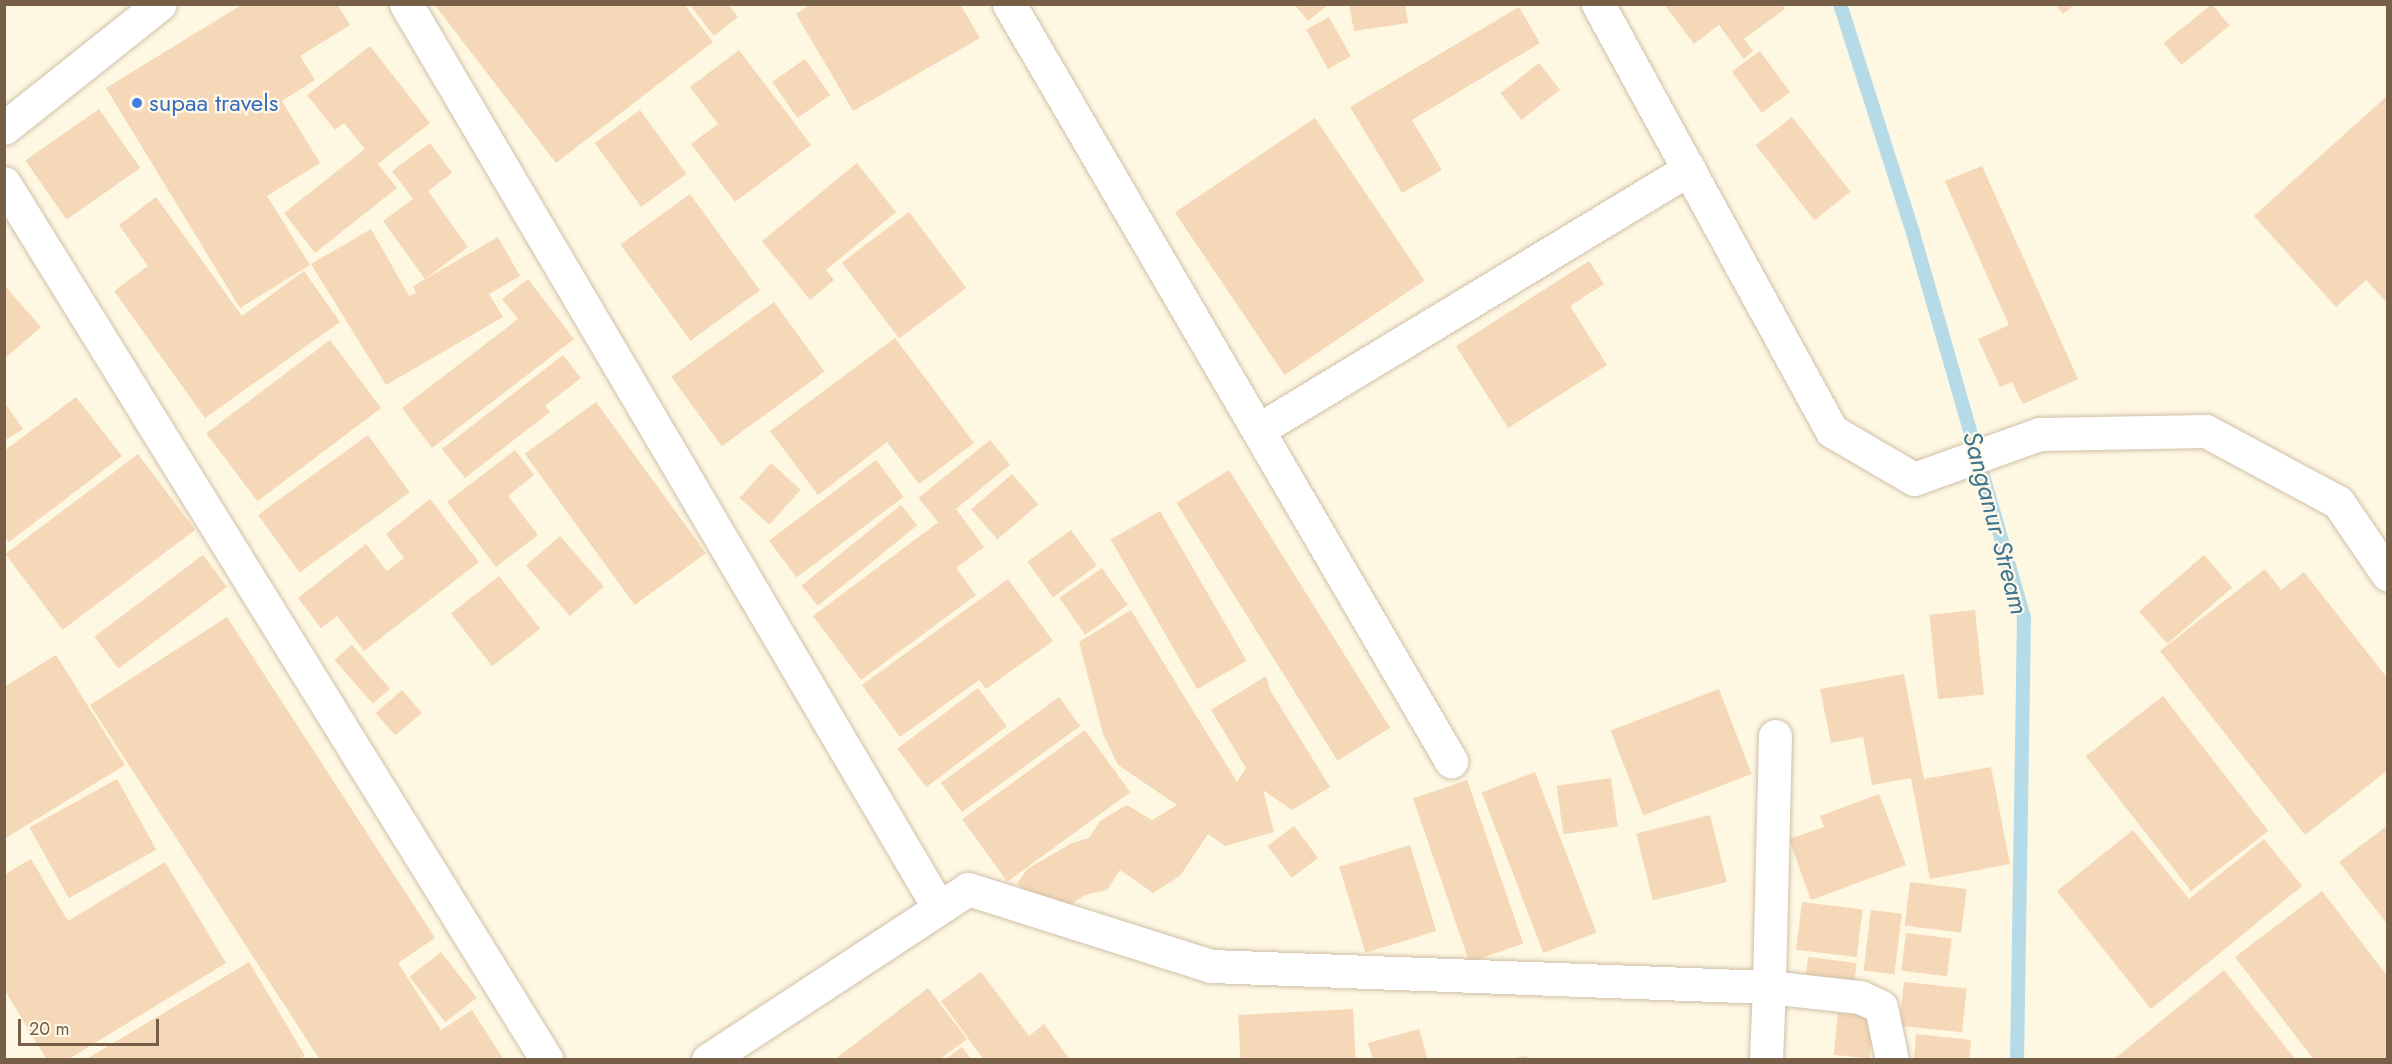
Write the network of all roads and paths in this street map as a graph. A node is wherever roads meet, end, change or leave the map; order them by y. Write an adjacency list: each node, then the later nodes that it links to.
1 (160, 4): 5 (street)
2 (406, 4): 12 (street)
3 (1009, 4): 8 (street)
4 (1598, 4): 6 (street)
5 (4, 128)
6 (1689, 170): 8 (street); 9 (street)
7 (4, 183): 14 (street)
8 (1258, 430): 11 (street)
9 (2388, 575)
10 (1775, 736): 13 (street)
11 (1451, 761)
12 (939, 908): 13 (street); 15 (street)
13 (1769, 987): 16 (street); 17 (street)
14 (547, 1059)
15 (708, 1059)
16 (1766, 1059)
17 (1892, 1059)

